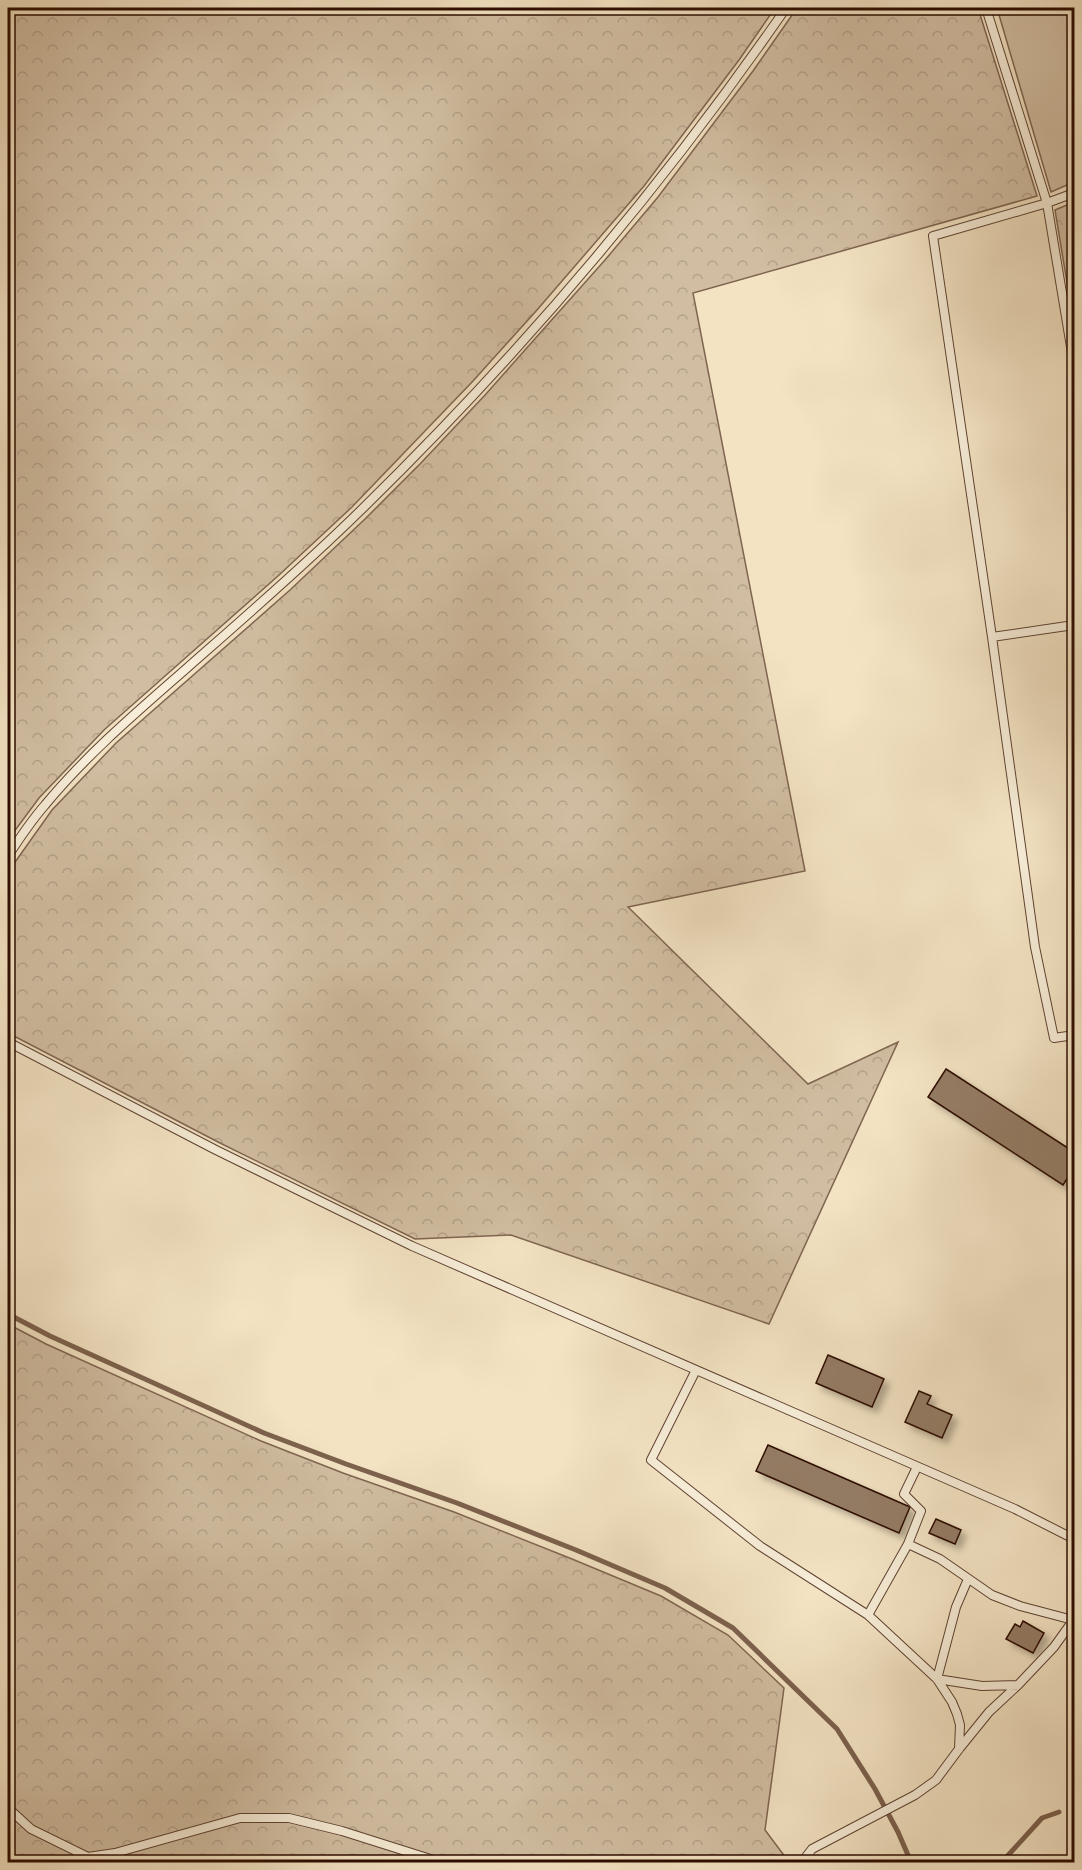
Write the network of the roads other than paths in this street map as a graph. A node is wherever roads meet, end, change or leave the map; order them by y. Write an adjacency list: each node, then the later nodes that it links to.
1 (786, 8): 8 (lane)
2 (986, 8): 4 (lane)
3 (1074, 193): 4 (lane)
4 (1047, 203): 5 (lane); 7 (lane)
5 (1074, 365)
6 (1074, 625): 7 (lane)
7 (992, 637): 9 (lane)
8 (8, 856)
9 (1074, 1035)
10 (8, 1042): 11 (lane)
11 (696, 1371): 12 (lane); 16 (lane)
12 (917, 1467): 13 (lane); 14 (lane)
13 (1074, 1539)
14 (908, 1544): 15 (lane); 16 (lane)
15 (968, 1579): 17 (lane); 18 (lane)
16 (868, 1615): 18 (lane)
17 (1074, 1620): 19 (lane)
18 (937, 1679): 19 (lane); 20 (lane)
19 (1018, 1685): 20 (lane)
20 (959, 1749): 24 (lane)
21 (8, 1808): 22 (lane)
22 (85, 1860): 23 (lane)
23 (440, 1863)
24 (802, 1863)

